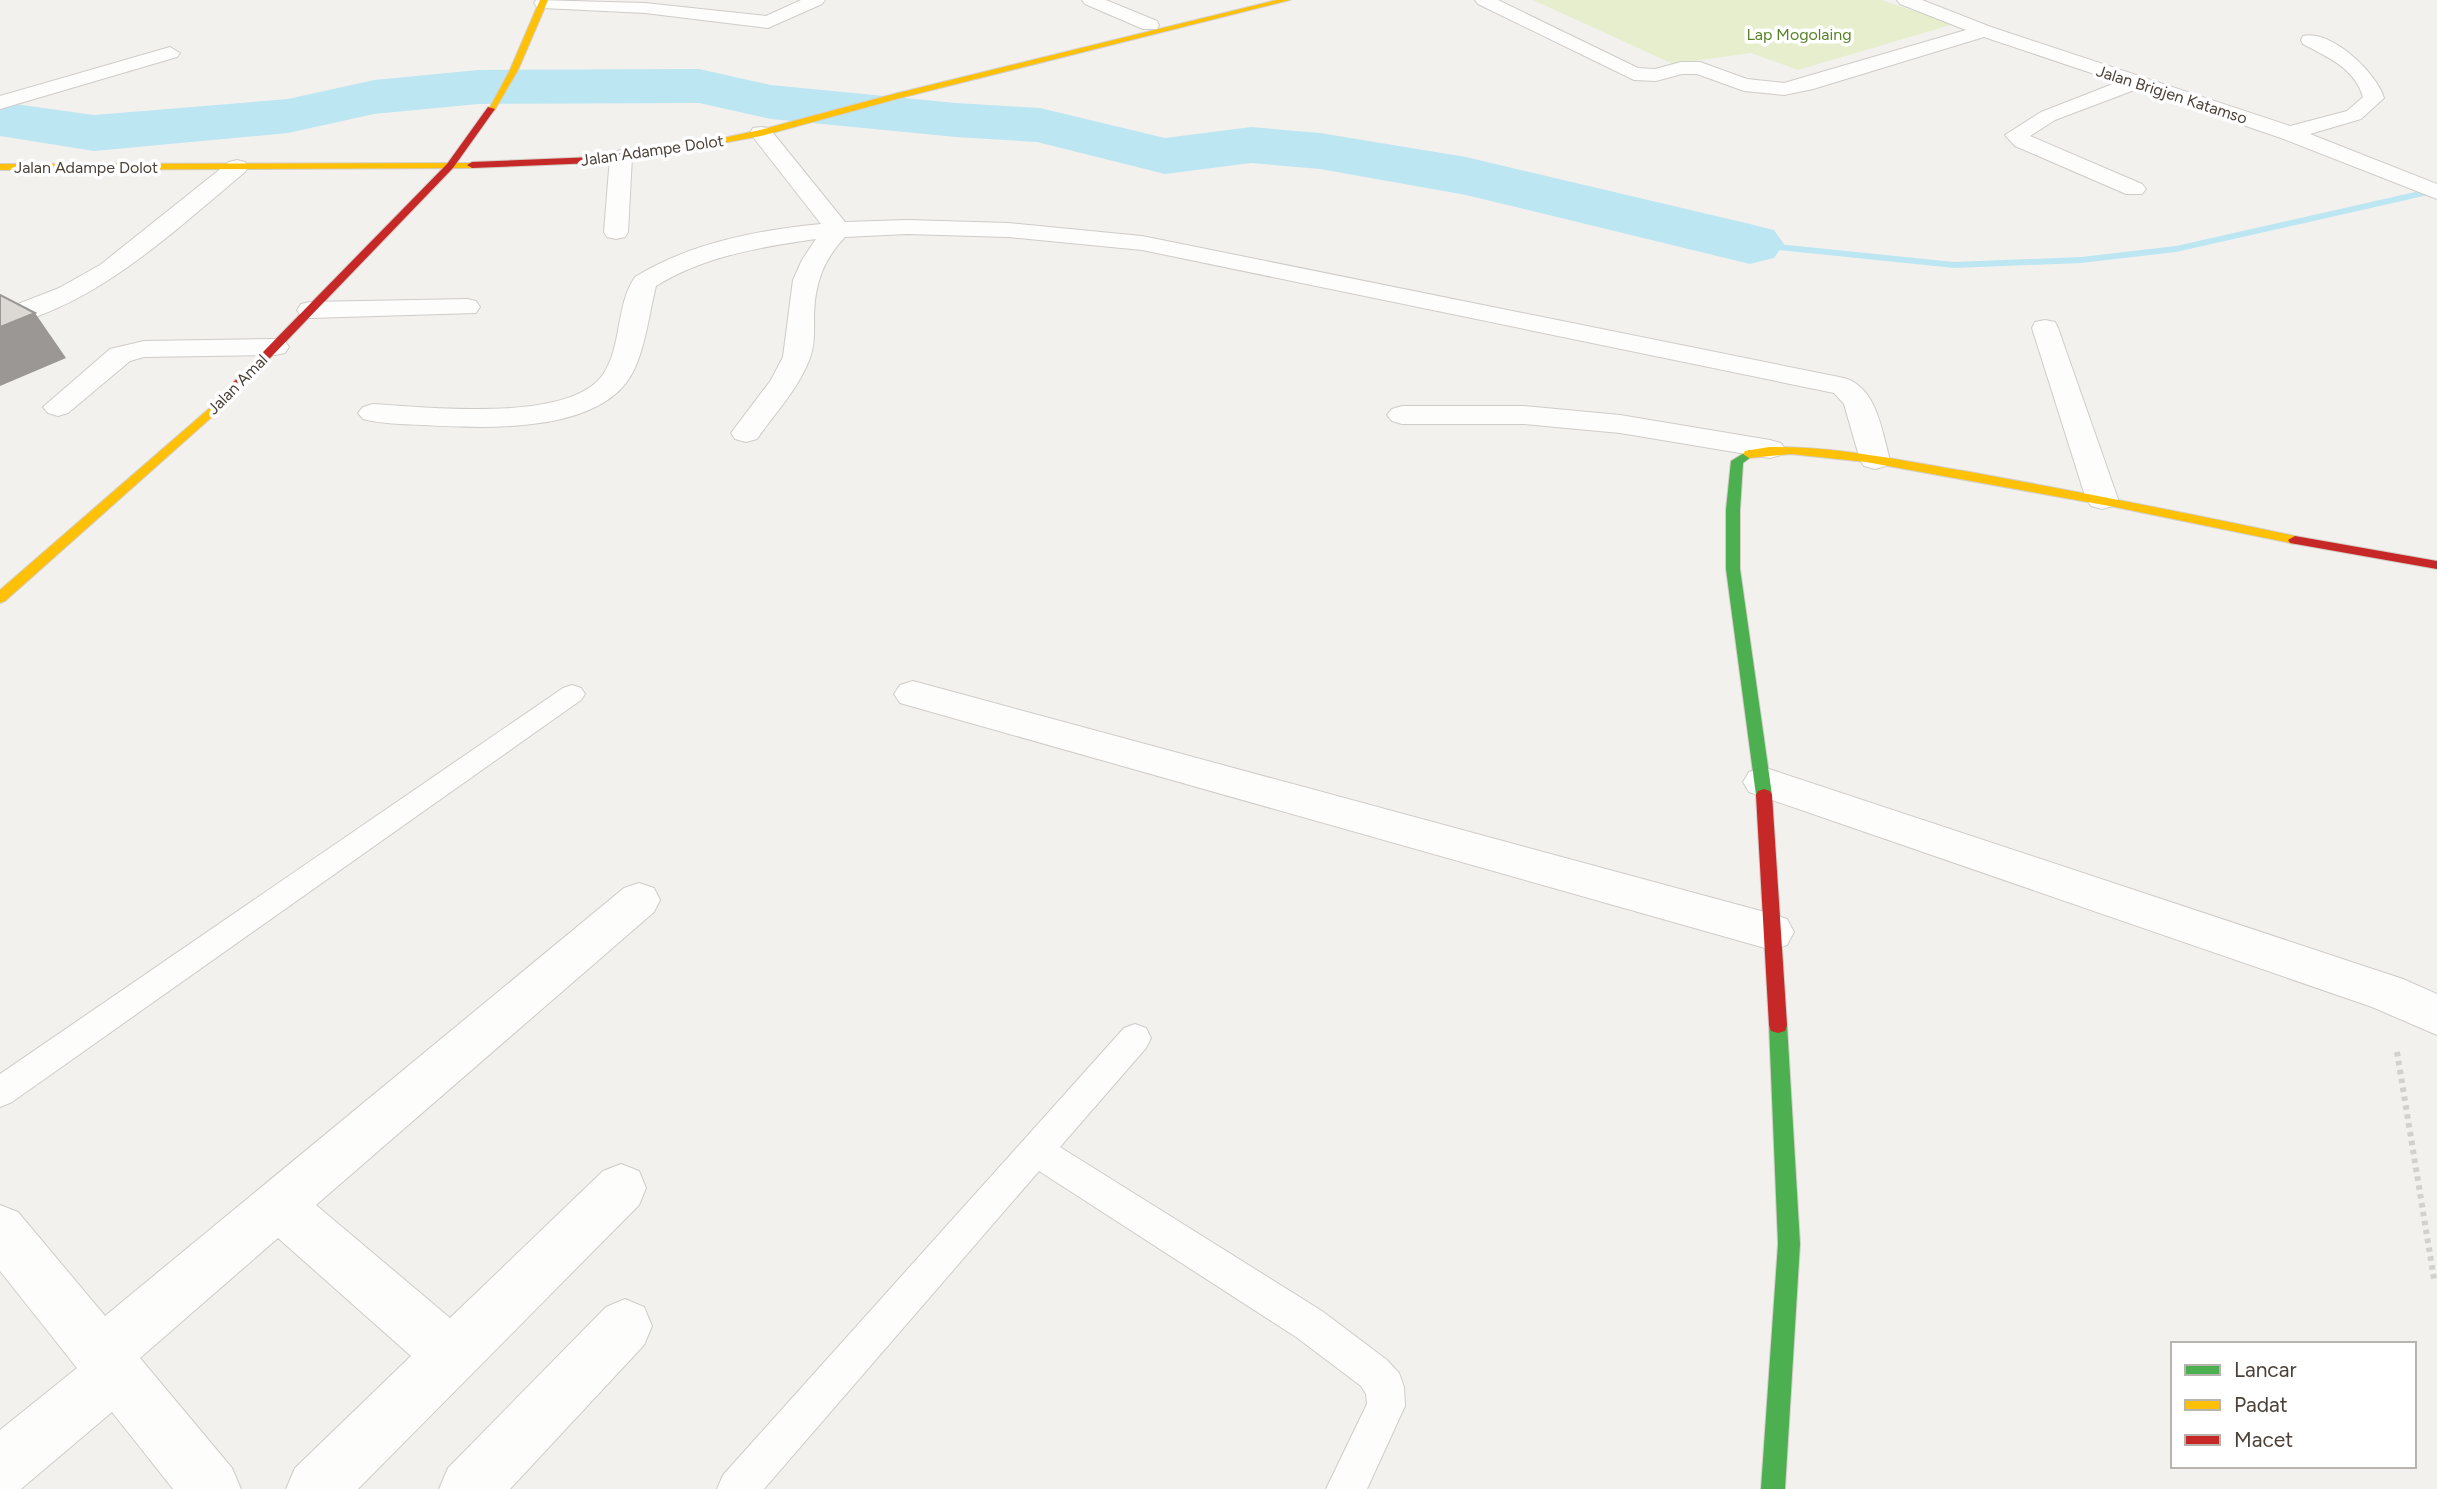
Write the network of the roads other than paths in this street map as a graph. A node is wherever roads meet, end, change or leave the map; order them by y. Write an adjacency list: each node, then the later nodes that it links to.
1 (816, 0): 7 (street)
2 (1091, 0): 8 (street)
3 (1255, 0): 8 (main road, Jalan Adampe Dolot)
4 (1286, 0): 14 (main road, Jalan Adampe Dolot)
5 (1484, 0): 9 (street)
6 (1906, 0): 9 (street, Jalan Brigjen Katamso)
7 (544, 1): 19 (main road, Jalan Amal)
8 (1150, 25): 14 (main road, Jalan Adampe Dolot)
9 (1984, 31): 12 (street, Jalan Brigjen Katamso)
10 (2310, 40): 16 (street)
11 (170, 53): 13 (street)
12 (2137, 82): 16 (street, Jalan Brigjen Katamso); 22 (street)
13 (0, 103)
14 (798, 116): 15 (main road, Jalan Adampe Dolot); 19 (main road, Jalan Adampe Dolot)
15 (761, 132): 17 (main road, Jalan Adampe Dolot); 24 (street)
16 (2290, 133): 23 (street, Jalan Brigjen Katamso)
17 (621, 156): 19 (main road, Jalan Adampe Dolot); 25 (street)
18 (0, 157): 19 (main road, Jalan Adampe Dolot)
19 (454, 160): 21 (main road, Jalan Adampe Dolot); 27 (main road, Jalan Amal)
20 (0, 167): 21 (main road, Jalan Adampe Dolot)
21 (237, 167): 28 (street)
22 (2134, 189)
23 (2437, 192)
24 (838, 230): 32 (street); 34 (street); 36 (street)
25 (615, 232)
26 (467, 307): 27 (street)
27 (310, 310): 30 (main road, Jalan Amal)
28 (0, 320)
29 (2046, 328): 37 (street)
30 (275, 347): 31 (street); 39 (main road, Jalan Amal)
31 (58, 407)
32 (373, 413)
33 (1402, 415): 35 (street)
34 (746, 433)
35 (1770, 449): 36 (main road); 42 (main road)
36 (1875, 460): 37 (main road)
37 (2102, 499): 38 (main road)
38 (2437, 565)
39 (0, 598)
40 (572, 694): 47 (lane)
41 (913, 694): 44 (street)
42 (1763, 782): 44 (main road); 45 (street)
43 (639, 900): 50 (street)
44 (1772, 932): 61 (main road)
45 (2437, 1015)
46 (1135, 1038): 48 (lane)
47 (0, 1092)
48 (1036, 1150): 59 (lane); 60 (lane)
49 (621, 1188): 53 (street)
50 (278, 1205): 53 (street); 54 (street)
51 (0, 1230): 54 (street)
52 (625, 1326): 58 (street)
53 (451, 1355): 57 (street)
54 (108, 1364): 55 (street); 56 (street)
55 (0, 1468)
56 (211, 1489)
57 (316, 1489)
58 (469, 1489)
59 (737, 1489)
60 (1346, 1489)
61 (1773, 1489)

